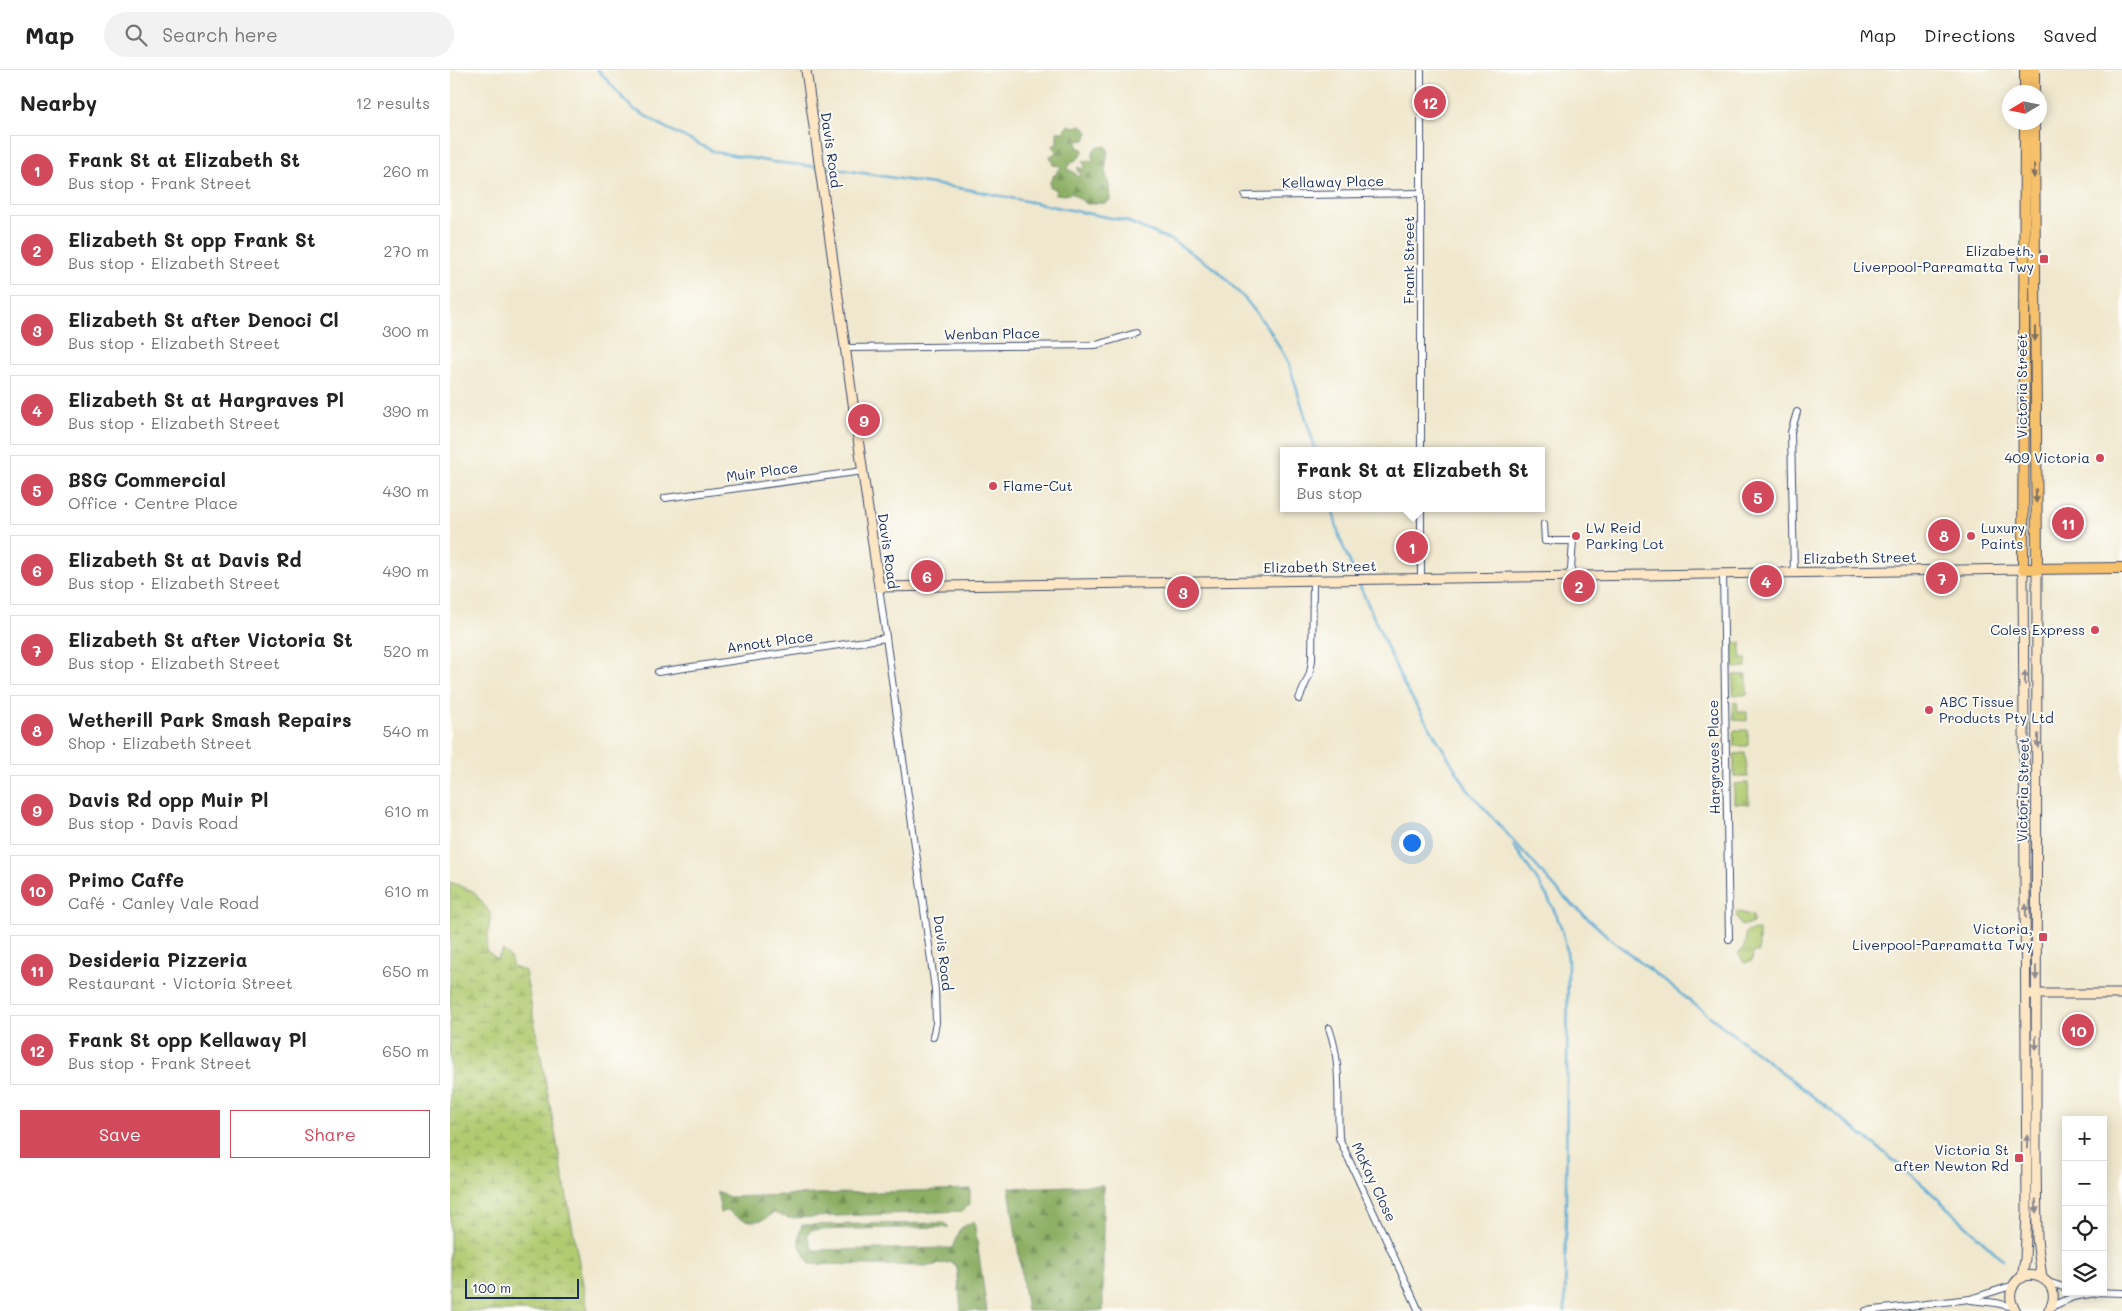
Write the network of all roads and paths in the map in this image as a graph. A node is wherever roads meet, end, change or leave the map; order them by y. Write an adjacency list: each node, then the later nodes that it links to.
1 (806, 70): 12 (street, Davis Road)
2 (1421, 70): 9 (street, Frank Street)
3 (2025, 70): 5 (main road)
4 (2034, 70): 6 (main road)
5 (2025, 85)
6 (2034, 85)
7 (2025, 130): 20 (main road, Victoria Street)
8 (2034, 130): 21 (main road, Victoria Street, one-way to 21)
9 (1421, 193): 10 (street, Kellaway Place); 14 (street, Frank Street)
10 (1245, 196)
11 (1136, 333): 12 (street, Wenban Place)
12 (846, 348): 15 (street, Davis Road)
13 (1797, 412): 22 (street)
14 (1421, 447)
15 (863, 472): 16 (street, Muir Place); 27 (street, Davis Road)
16 (665, 498)
17 (1421, 512): 25 (street)
18 (1544, 524): 24 (street)
19 (2122, 568): 21 (main road, Elizabeth Street)
20 (2023, 570): 21 (main road, Elizabeth Street); 22 (street, Elizabeth Street); 32 (street, Victoria Street, one-way to 20)
21 (2037, 570): 32 (street, Victoria Street, one-way to 32)
22 (1794, 573): 23 (street, Elizabeth Street)
23 (1723, 574): 24 (street, Elizabeth Street); 31 (street, Hargraves Place)
24 (1567, 576): 25 (street, Elizabeth Street)
25 (1421, 579): 26 (street, Elizabeth Street)
26 (1313, 581): 27 (street, Elizabeth Street); 30 (street)
27 (879, 587): 28 (street, Davis Road)
28 (886, 638): 29 (street, Arnott Place); 35 (street, Davis Road)
29 (658, 672)
30 (1299, 699)
31 (1729, 939)
32 (2031, 994): 33 (street); 36 (street, Victoria Street, one-way to 32); 37 (street, Victoria Street, one-way to 37)
33 (2122, 994)
34 (1328, 1028): 46 (street, McKay Close)
35 (933, 1037)
36 (2022, 1278): 37 (street); 38 (street)
37 (2044, 1280): 39 (street); 45 (street, Victoria Street)
38 (2014, 1285): 43 (street); 44 (street)
39 (2062, 1287)
40 (2107, 1293): 41 (street)
41 (2122, 1293)
42 (2078, 1296): 45 (street)
43 (1970, 1299): 44 (street); 47 (street)
44 (2015, 1309)
45 (2049, 1309)
46 (1419, 1311)
47 (1866, 1311)

